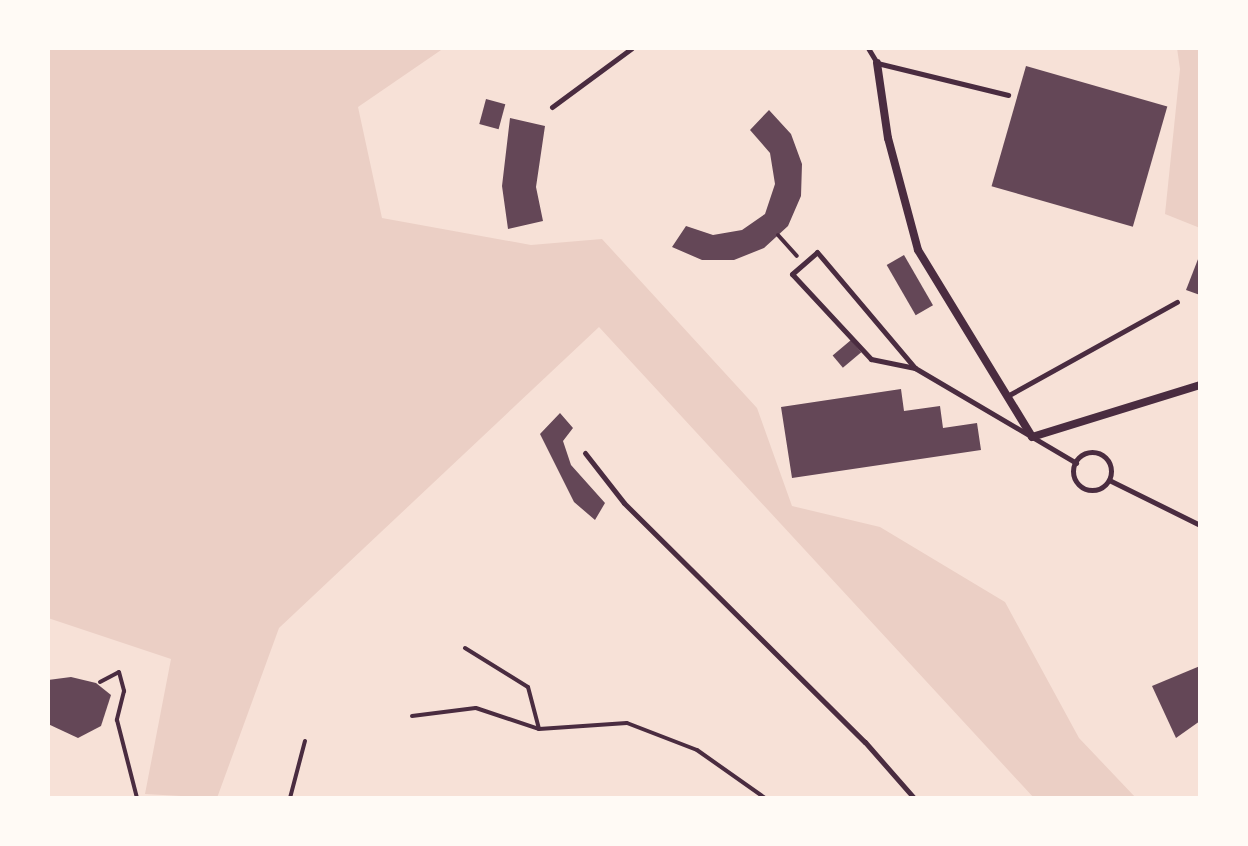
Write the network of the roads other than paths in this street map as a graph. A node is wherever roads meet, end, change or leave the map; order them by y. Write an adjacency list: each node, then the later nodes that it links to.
1 (632, 48): 5 (lane)
2 (868, 48): 3 (lane)
3 (877, 63): 4 (lane); 9 (street)
4 (1008, 95)
5 (552, 107)
6 (1177, 302): 9 (lane)
7 (915, 368): 7 (lane); 10 (lane)
8 (1200, 385): 10 (street)
9 (1009, 395): 10 (street)
10 (1032, 437): 12 (lane)
11 (585, 453): 15 (lane)
12 (1076, 463): 13 (lane); 13 (lane)
13 (1109, 480): 14 (lane)
14 (1200, 525)
15 (914, 798)

